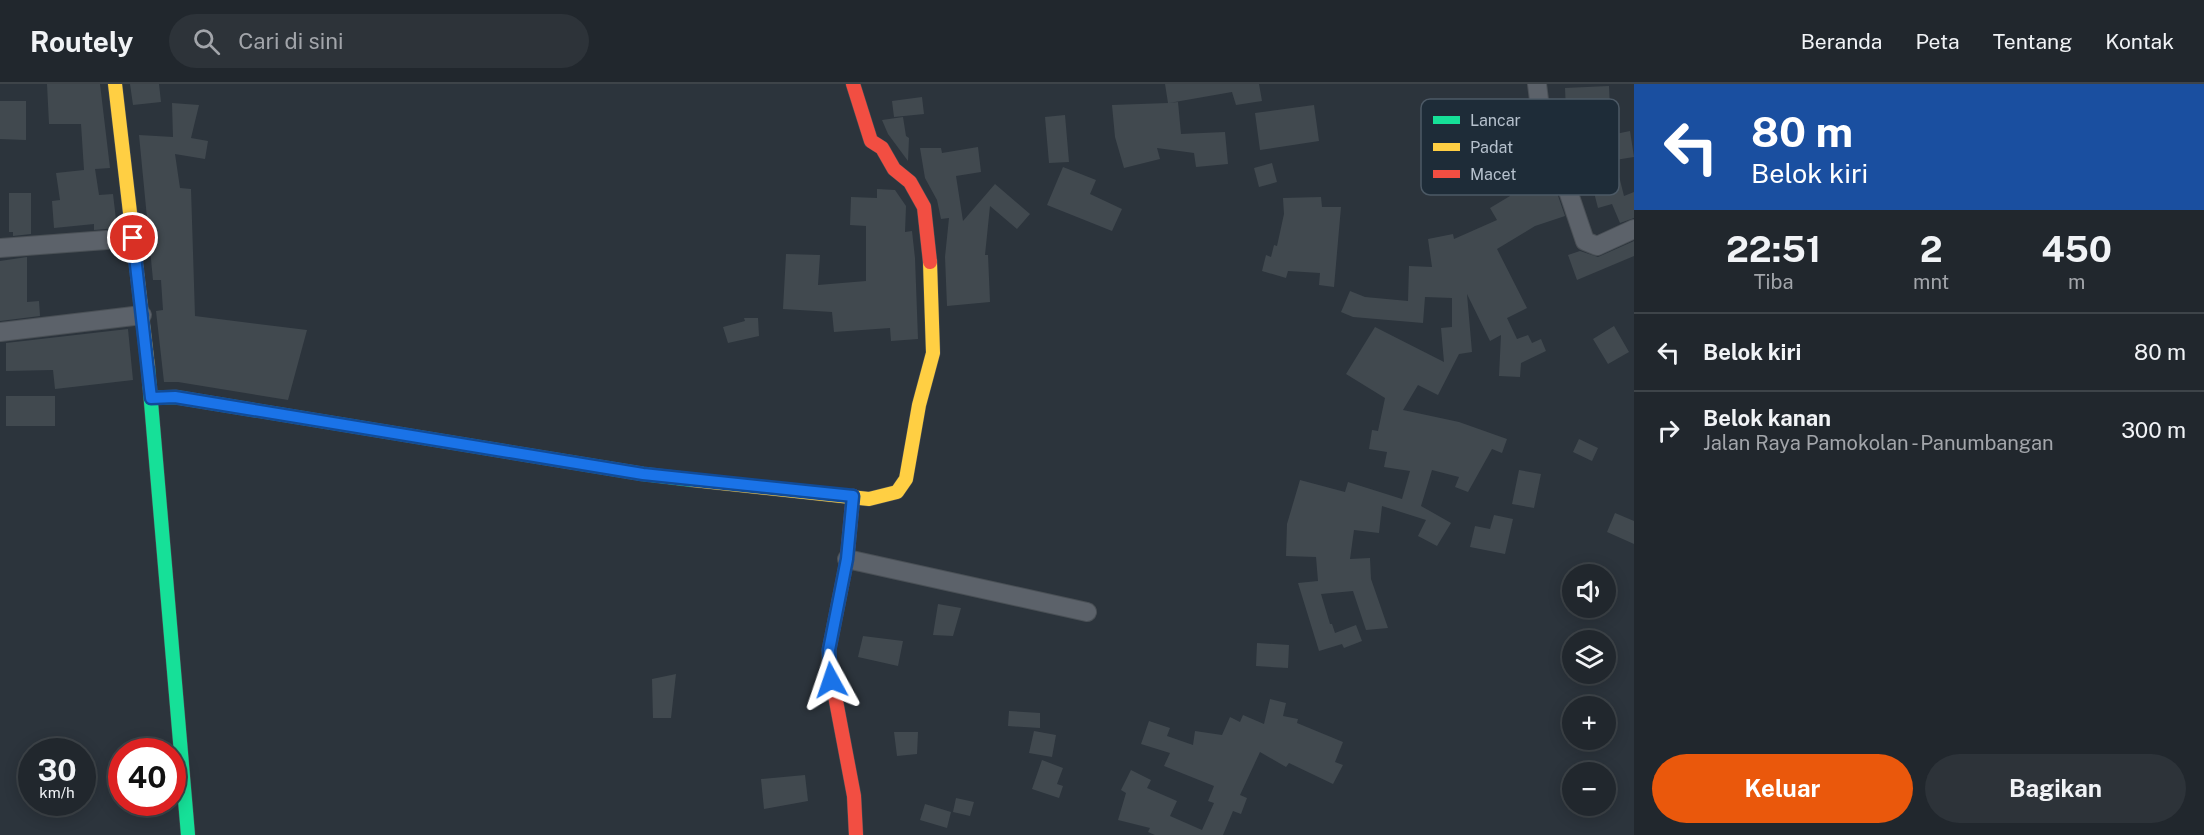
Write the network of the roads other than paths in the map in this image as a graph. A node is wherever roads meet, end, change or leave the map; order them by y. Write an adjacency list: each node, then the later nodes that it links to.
1 (115, 84): 7 (street)
2 (853, 84): 12 (street)
3 (1537, 84): 4 (street)
4 (1539, 99)
5 (1569, 195): 6 (street)
6 (1634, 229)
7 (133, 238): 8 (street); 9 (street)
8 (0, 248)
9 (142, 315): 10 (street); 11 (street)
10 (0, 332)
11 (151, 398): 12 (street); 15 (street)
12 (853, 496): 13 (street)
13 (847, 559): 14 (street); 16 (street)
14 (1087, 612)
15 (188, 835)
16 (856, 835)

